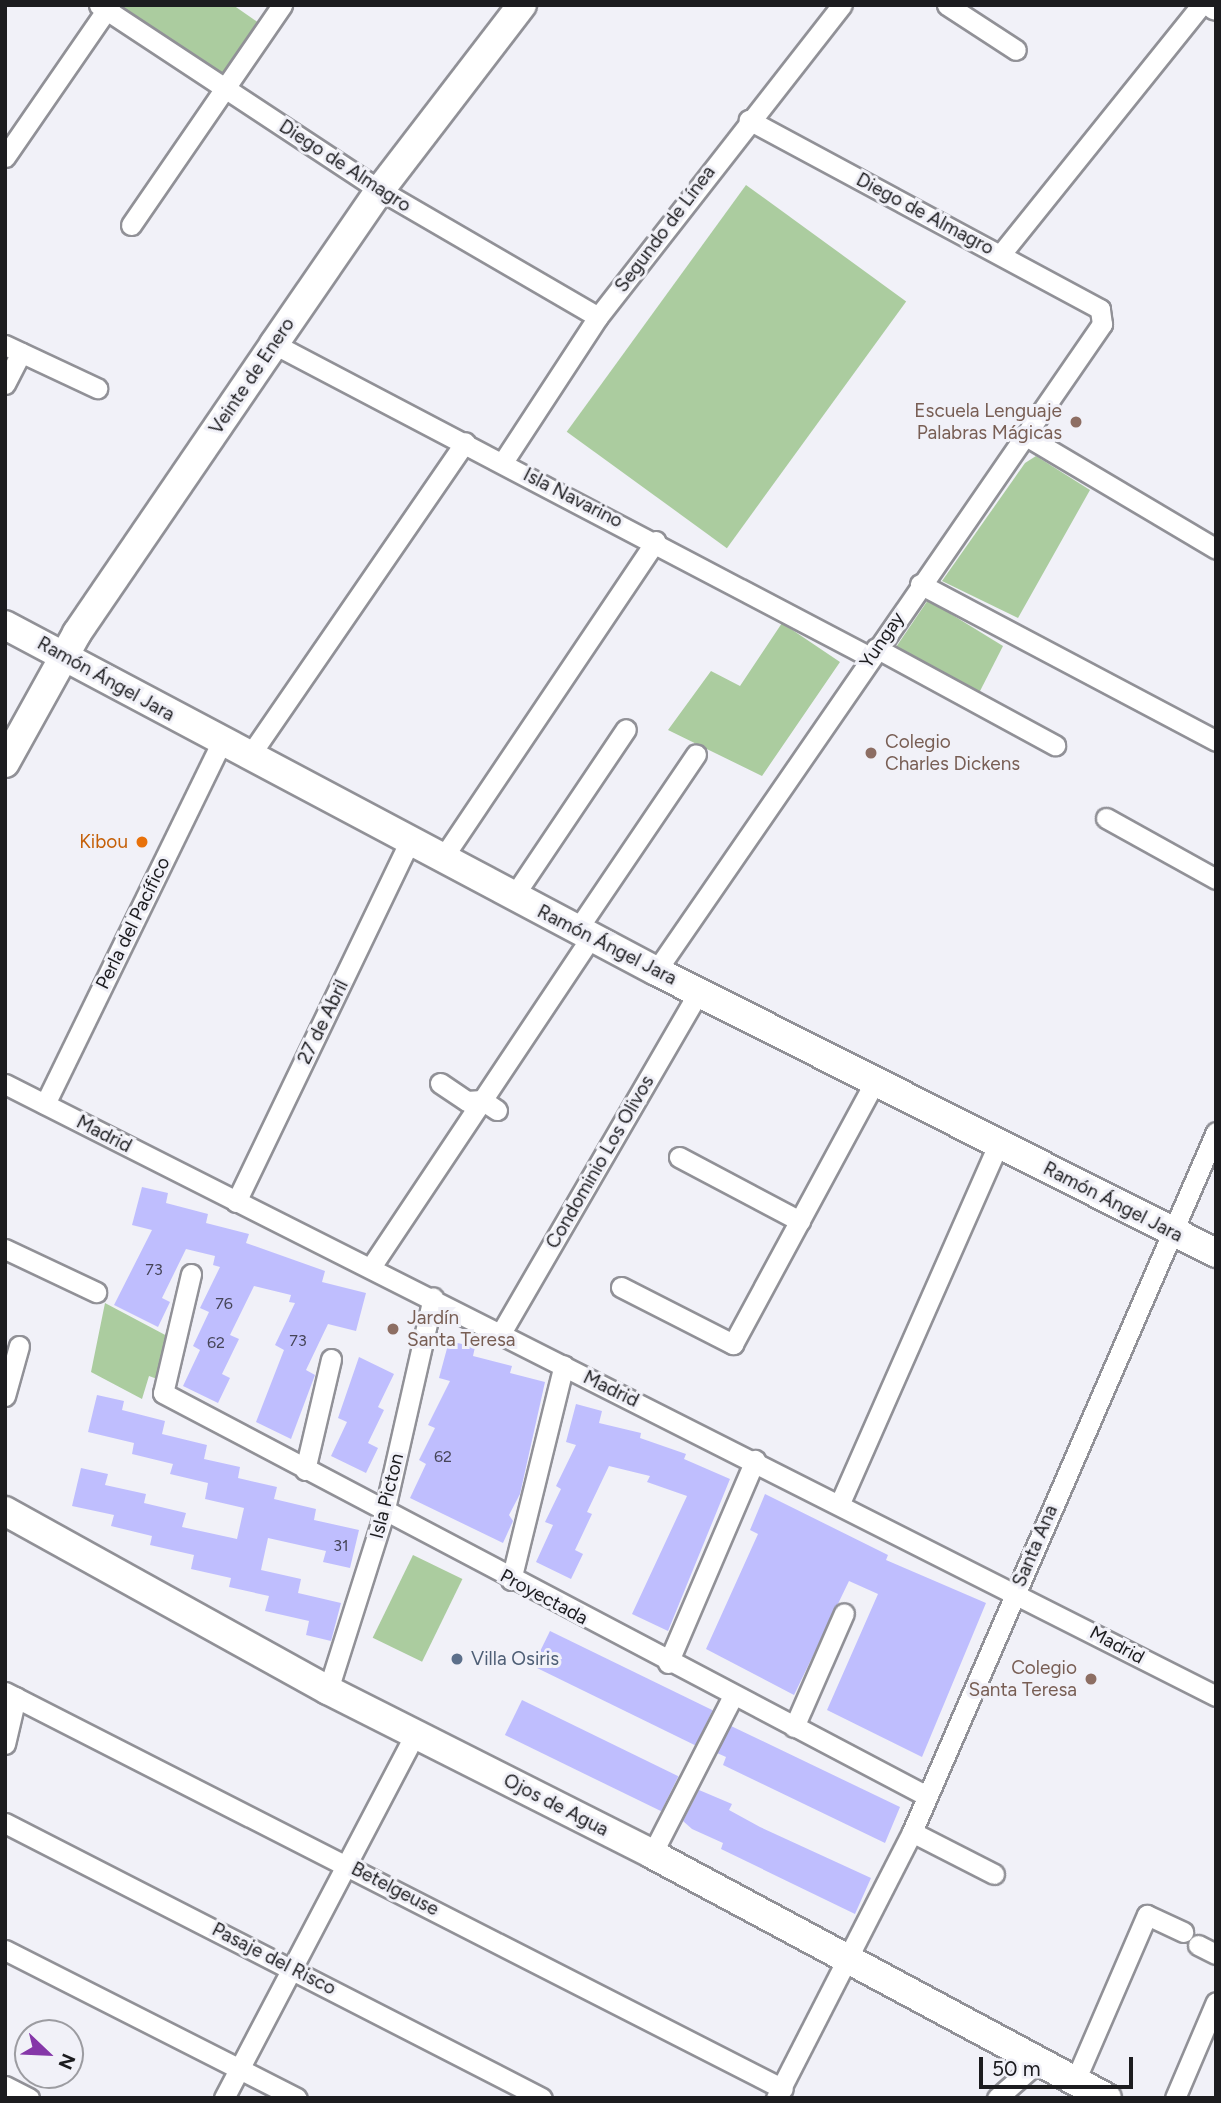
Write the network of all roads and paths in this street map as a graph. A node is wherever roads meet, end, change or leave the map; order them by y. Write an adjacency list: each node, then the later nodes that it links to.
1 (282, 5): 8 (street)
2 (522, 5): 11 (street, Veinte de Enero)
3 (842, 5): 9 (street, Segundo de Línea)
4 (947, 5): 7 (street)
5 (1201, 5): 13 (street)
6 (105, 7): 8 (street, Diego de Almagro); 10 (street)
7 (1016, 50)
8 (225, 88): 11 (street, Diego de Almagro); 12 (street)
9 (749, 120): 13 (street, Diego de Almagro); 15 (street, Segundo de Línea)
10 (5, 158)
11 (380, 190): 15 (street, Diego de Almagro); 16 (street, Veinte de Enero)
12 (131, 225)
13 (1001, 254): 14 (street, Diego de Almagro)
14 (1100, 309): 20 (street, Yungay)
15 (598, 317): 22 (street, Segundo de Línea)
16 (274, 344): 21 (street, Isla Navarino); 28 (street, Veinte de Enero)
17 (13, 349): 18 (street); 19 (street)
18 (5, 384)
19 (97, 388)
20 (1026, 436): 24 (street); 25 (street, Yungay)
21 (465, 442): 22 (street, Isla Navarino); 34 (street)
22 (503, 462): 23 (street, Isla Navarino)
23 (656, 541): 27 (street, Isla Navarino); 38 (street)
24 (1216, 549)
25 (920, 584): 27 (street, Yungay); 30 (street)
26 (5, 625): 28 (street, Ramón Ángel Jara)
27 (873, 653): 32 (street, Isla Navarino); 42 (street, Yungay)
28 (64, 655): 31 (street, Ramón Ángel Jara); 35 (street, Veinte de Enero)
29 (626, 729): 40 (street)
30 (1216, 741)
31 (221, 743): 34 (street, Ramón Ángel Jara); 47 (street, Perla del Pacífico)
32 (1055, 745)
33 (696, 754): 41 (street)
34 (248, 758): 37 (street, Ramón Ángel Jara)
35 (5, 763)
36 (1106, 818): 39 (street)
37 (409, 842): 38 (street, Ramón Ángel Jara); 52 (street, 27 de Abril)
38 (442, 859): 40 (street, Ramón Ángel Jara)
39 (1216, 879)
40 (513, 897): 41 (street, Ramón Ángel Jara)
41 (584, 933): 42 (street, Ramón Ángel Jara); 48 (street)
42 (656, 971): 43 (street, Ramón Ángel Jara)
43 (699, 992): 45 (street, Ramón Ángel Jara); 62 (street, Condominio Los Olivos)
44 (440, 1083): 48 (street)
45 (874, 1083): 50 (street, Ramón Ángel Jara); 53 (street)
46 (5, 1084): 47 (street, Madrid)
47 (45, 1104): 52 (street, Madrid)
48 (489, 1105): 57 (street)
49 (1216, 1132): 54 (street, Santa Ana)
50 (998, 1144): 54 (street, Ramón Ángel Jara); 69 (street)
51 (679, 1157): 53 (street)
52 (236, 1202): 57 (street, Madrid)
53 (800, 1221): 59 (street)
54 (1171, 1231): 56 (street, Ramón Ángel Jara); 73 (street, Santa Ana)
55 (5, 1249): 60 (street)
56 (1216, 1253)
57 (371, 1267): 61 (street, Madrid)
58 (191, 1274): 68 (street, Proyectada)
59 (621, 1287)
60 (96, 1292)
61 (433, 1298): 62 (street, Madrid); 71 (street, Isla Picton)
62 (501, 1333): 65 (street, Madrid)
63 (19, 1346): 66 (street)
64 (331, 1359): 68 (street)
65 (564, 1365): 67 (street, Madrid); 72 (street)
66 (5, 1396)
67 (755, 1460): 69 (street, Madrid); 75 (street)
68 (305, 1470): 71 (street, Proyectada)
69 (840, 1503): 73 (street, Madrid)
70 (5, 1511): 76 (street, Ojos de Agua)
71 (384, 1513): 72 (street, Proyectada); 76 (street, Isla Picton)
72 (511, 1580): 75 (street, Proyectada)
73 (1015, 1591): 79 (street, Madrid); 83 (street, Santa Ana)
74 (844, 1613): 80 (street)
75 (668, 1663): 78 (street, Proyectada)
76 (328, 1690): 81 (street, Ojos de Agua)
77 (11, 1694): 82 (street); 87 (street, Betelgeuse)
78 (733, 1696): 80 (street, Proyectada); 86 (street)
79 (1216, 1696)
80 (794, 1727): 83 (street, Proyectada)
81 (415, 1734): 86 (street, Ojos de Agua); 87 (street)
82 (5, 1744)
83 (927, 1796): 85 (street, Santa Ana)
84 (5, 1823): 92 (street, Pasaje del Risco)
85 (912, 1832): 88 (street); 91 (street, Santa Ana)
86 (652, 1854): 91 (street, Ojos de Agua)
87 (344, 1863): 92 (street); 99 (street, Betelgeuse)
88 (994, 1874)
89 (1183, 1932): 97 (street)
90 (5, 1951): 96 (street)
91 (845, 1956): 95 (street, Ojos de Agua); 99 (street, Santa Ana)
92 (291, 1967): 96 (street); 103 (street, Pasaje del Risco)
93 (1216, 2002): 94 (street)
94 (1209, 2036): 106 (street)
95 (1038, 2062): 97 (street, Ojos de Agua); 104 (street)
96 (240, 2067): 101 (street); 102 (street)
97 (1075, 2081): 105 (street, Ojos de Agua)
98 (5, 2086): 100 (street)
99 (779, 2093)
100 (29, 2098)
101 (224, 2098)
102 (297, 2098)
103 (542, 2098)
104 (997, 2098)
105 (1107, 2098)
106 (1175, 2098)

